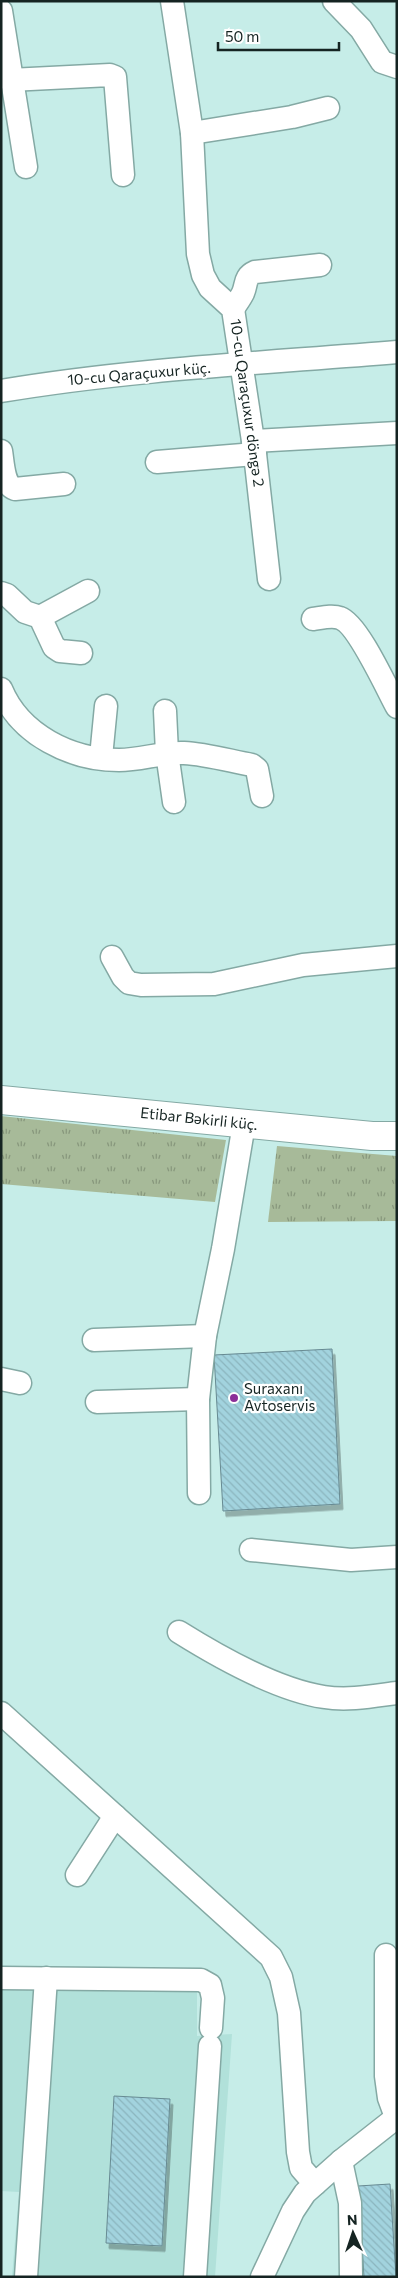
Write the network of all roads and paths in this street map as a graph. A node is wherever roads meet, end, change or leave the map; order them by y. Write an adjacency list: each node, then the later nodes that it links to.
1 (172, 1): 7 (street, 10-cu Qaraçuxur döngə 2)
2 (334, 1): 4 (street)
3 (1, 11): 5 (street)
4 (397, 67)
5 (10, 80): 8 (street); 9 (street)
6 (328, 108): 7 (street)
7 (192, 133): 11 (street, 10-cu Qaraçuxur döngə 2)
8 (26, 167)
9 (123, 175)
10 (320, 265): 11 (street)
11 (234, 309): 13 (street, 10-cu Qaraçuxur döngə 2)
12 (397, 352): 13 (street, 10-cu Qaraçuxur küç.)
13 (242, 365): 14 (street, 10-cu Qaraçuxur küç.); 16 (street, 10-cu Qaraçuxur döngə 2)
14 (1, 391)
15 (397, 433): 16 (street)
16 (254, 448): 18 (street); 20 (street, 10-cu Qaraçuxur döngə 2)
17 (1, 451): 19 (street)
18 (157, 462)
19 (64, 484)
20 (269, 579)
21 (88, 591): 23 (street)
22 (1, 593): 23 (street)
23 (40, 617): 25 (street)
24 (313, 619): 28 (street)
25 (81, 653)
26 (1, 689): 31 (street)
27 (106, 706): 31 (street)
28 (397, 707)
29 (165, 711): 30 (street)
30 (167, 753): 31 (street); 32 (street); 33 (street)
31 (101, 757)
32 (262, 796)
33 (174, 802)
34 (397, 956): 35 (street)
35 (112, 957)
36 (1, 1100): 37 (main road, Etibar Bəkirli küç.)
37 (244, 1124): 38 (main road, Etibar Bəkirli küç.); 39 (street)
38 (397, 1136)
39 (205, 1336): 40 (street); 41 (street)
40 (94, 1340)
41 (198, 1399): 42 (street); 43 (street)
42 (97, 1402)
43 (199, 1493)
44 (251, 1550): 45 (street)
45 (397, 1557)
46 (179, 1632): 47 (street)
47 (397, 1693)
48 (1, 1713): 49 (street)
49 (116, 1816): 50 (street); 56 (street)
50 (77, 1875)
51 (386, 1955): 54 (street)
52 (1, 1978): 53 (street)
53 (46, 1978): 57 (street); 58 (street)
54 (396, 2117): 55 (street)
55 (341, 2161): 56 (street); 60 (street)
56 (314, 2184): 59 (street)
57 (26, 2277)
58 (195, 2277)
59 (262, 2277)
60 (351, 2277)

